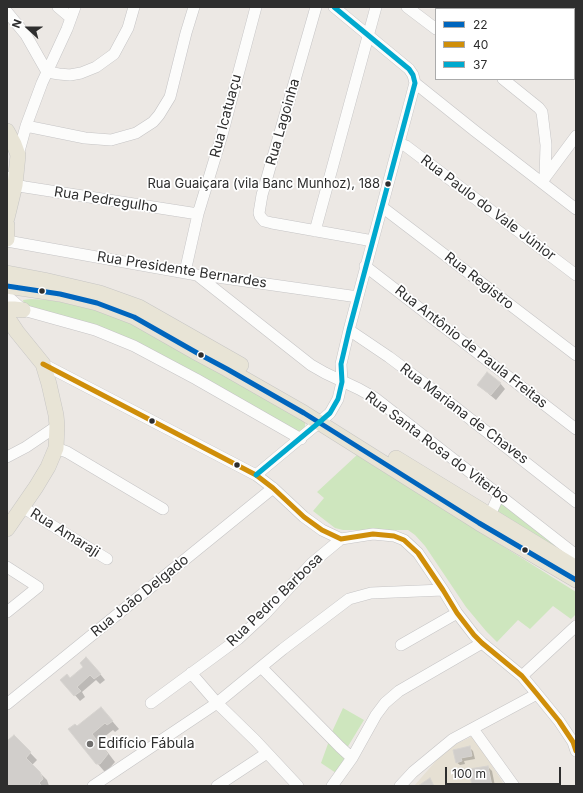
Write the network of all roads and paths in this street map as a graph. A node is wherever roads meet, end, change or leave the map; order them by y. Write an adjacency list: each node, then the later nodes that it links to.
1 (58, 7): 10 (street)
2 (134, 7): 13 (street)
3 (194, 7): 17 (street)
4 (256, 7): 26 (street, Rua Icatuaçu)
5 (316, 7): 29 (street, Rua Lagoinha)
6 (334, 7): 12 (street)
7 (376, 7): 12 (street)
8 (407, 7): 11 (street)
9 (7, 12): 13 (street)
10 (73, 12): 13 (street)
11 (435, 28)
12 (368, 36): 15 (street); 29 (street)
13 (47, 72): 17 (street)
14 (506, 80): 16 (street)
15 (415, 83): 20 (street); 22 (street)
16 (517, 83): 22 (street)
17 (26, 126): 18 (street); 21 (street)
18 (8, 134): 21 (main road)
19 (576, 137): 22 (street)
20 (399, 142): 24 (street); 36 (street, Rua Paulo do Vale Júnior)
21 (18, 155): 23 (main road)
22 (543, 180): 25 (street)
23 (11, 181): 26 (street, Rua Pedregulho); 27 (main road)
24 (382, 207): 31 (street); 45 (street, Rua Registro)
25 (576, 209)
26 (198, 214): 33 (street, Rua Icatuaçu)
27 (7, 218)
28 (7, 225): 30 (main road)
29 (315, 231): 31 (street, Rua Lagoinha)
30 (7, 240): 33 (street, Rua Presidente Bernardes)
31 (373, 241): 32 (street)
32 (365, 266): 39 (street); 50 (street, Rua Antônio de Paula Freitas)
33 (185, 272): 35 (street, Rua Presidente Bernardes)
34 (7, 273): 48 (main road)
35 (197, 275): 39 (street, Rua Presidente Bernardes); 47 (street, Rua Santa Rosa do Viterbo)
36 (576, 275)
37 (7, 286): 48 (main road)
38 (7, 296): 40 (street)
39 (358, 297): 44 (street)
40 (23, 310): 41 (main road); 51 (street)
41 (7, 312)
42 (7, 317): 43 (main road)
43 (12, 328): 46 (main road)
44 (349, 330): 47 (street); 57 (street, Rua Mariana de Chaves)
45 (576, 355)
46 (43, 364): 49 (main road); 54 (street)
47 (342, 382): 48 (street); 56 (street, Rua Santa Rosa do Viterbo)
48 (323, 420): 51 (street); 60 (main road); 64 (main road)
49 (57, 426): 52 (main road); 53 (street)
50 (576, 429)
51 (301, 439): 54 (street)
52 (56, 448): 58 (main road); 59 (street)
53 (7, 456)
54 (256, 475): 55 (street)
55 (273, 488): 62 (street); 77 (street, Rua João Delgado)
56 (499, 496): 60 (street); 64 (street, Rua Santa Rosa do Viterbo)
57 (576, 502)
58 (22, 507): 61 (main road); 63 (street, Rua Amaraji)
59 (163, 509)
60 (490, 515): 64 (main road)
61 (7, 529)
62 (341, 539): 66 (street); 73 (street, Rua Pedro Barbosa)
63 (107, 559)
64 (576, 566)
65 (7, 567): 67 (street)
66 (443, 590): 68 (street); 72 (street)
67 (7, 612)
68 (457, 613): 70 (street); 71 (street)
69 (576, 626): 74 (street)
70 (482, 643): 74 (street); 82 (street)
71 (401, 645)
72 (261, 667): 76 (street); 82 (street)
73 (191, 673): 76 (street); 78 (street, Rua Pedro Barbosa)
74 (522, 676): 75 (street)
75 (537, 694): 79 (street); 80 (street)
76 (217, 703): 81 (street); 83 (street)
77 (7, 704)
78 (151, 704)
79 (473, 728): 87 (street); 88 (street)
80 (575, 744)
81 (267, 753): 84 (street); 85 (street)
82 (352, 758): 86 (street)
83 (93, 786)
84 (217, 786)
85 (298, 786)
86 (332, 786)
87 (400, 786)
88 (514, 786)

